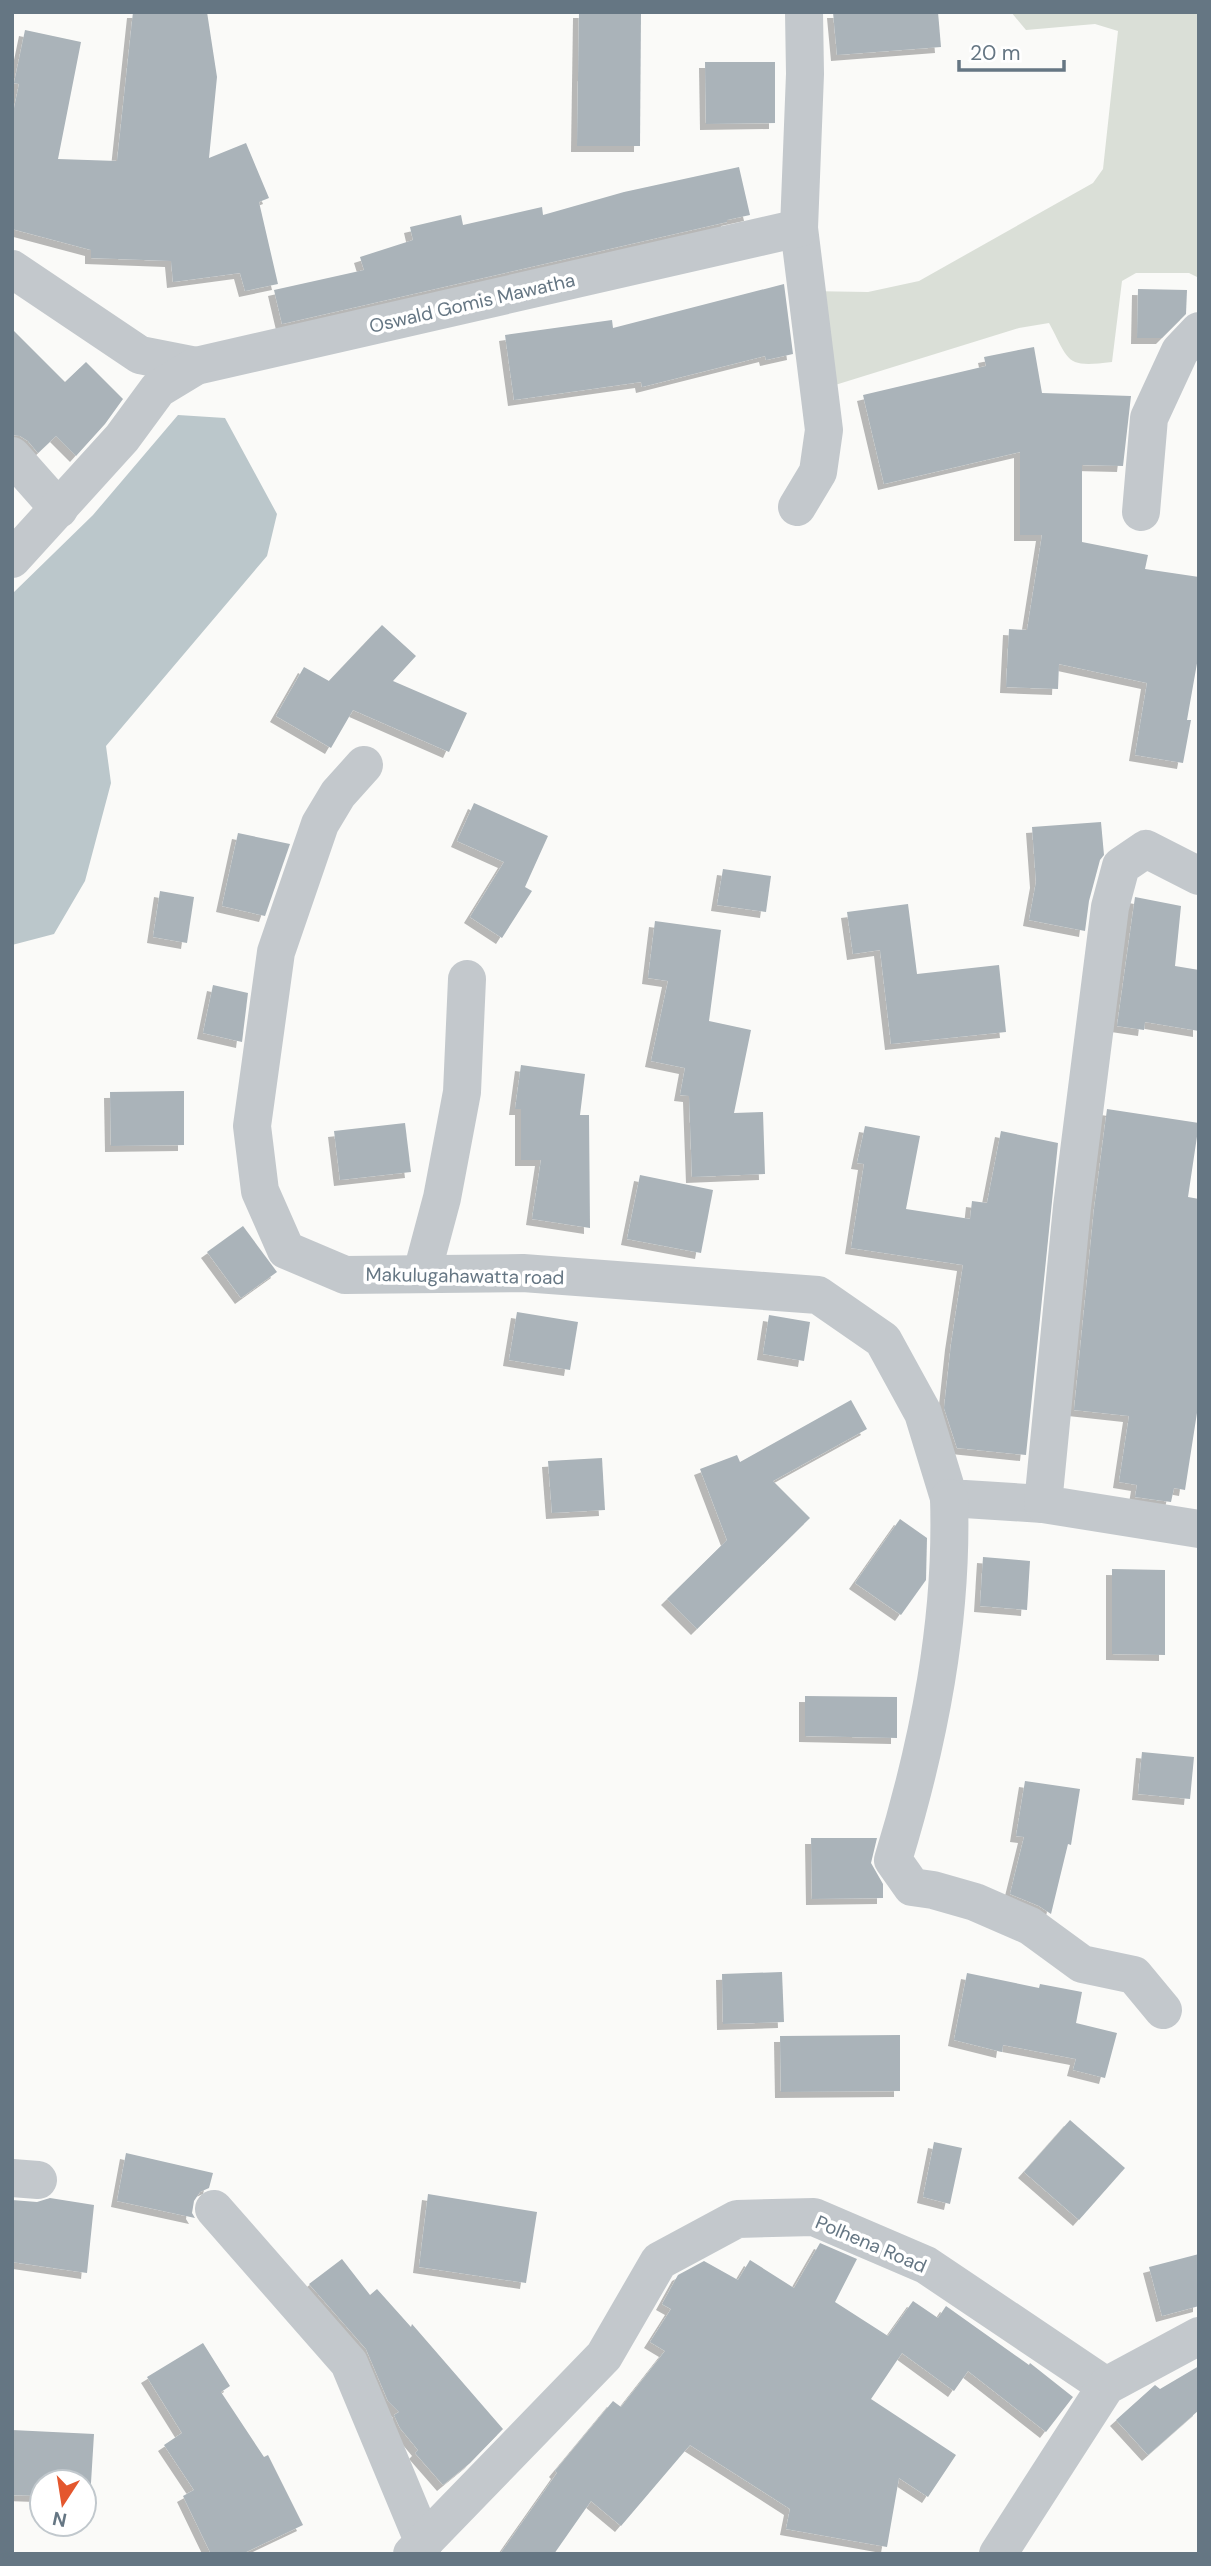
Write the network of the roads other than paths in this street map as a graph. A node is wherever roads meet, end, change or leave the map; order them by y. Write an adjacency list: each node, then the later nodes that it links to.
1 (804, 12): 2 (street)
2 (799, 228): 5 (street, Oswald Gomis Mawatha); 7 (street)
3 (12, 269): 5 (street)
4 (1199, 331): 9 (street)
5 (196, 366): 8 (street, Oswald Gomis Mawatha)
6 (12, 456): 8 (street)
7 (797, 507)
8 (59, 509): 10 (street, Oswald Gomis Mawatha)
9 (1141, 512)
10 (12, 559)
11 (364, 765): 14 (street, Makulugahawatta road)
12 (1199, 876): 16 (street)
13 (467, 979): 14 (street)
14 (422, 1273): 15 (street, Makulugahawatta road)
15 (949, 1498): 16 (street); 18 (street, Makulugahawatta road)
16 (1043, 1504): 17 (street)
17 (1199, 1529)
18 (1163, 2010)
19 (214, 2209): 22 (street)
20 (1199, 2336): 21 (street)
21 (1106, 2386): 22 (street, Polhena Road); 23 (street)
22 (418, 2548)
23 (999, 2554)

